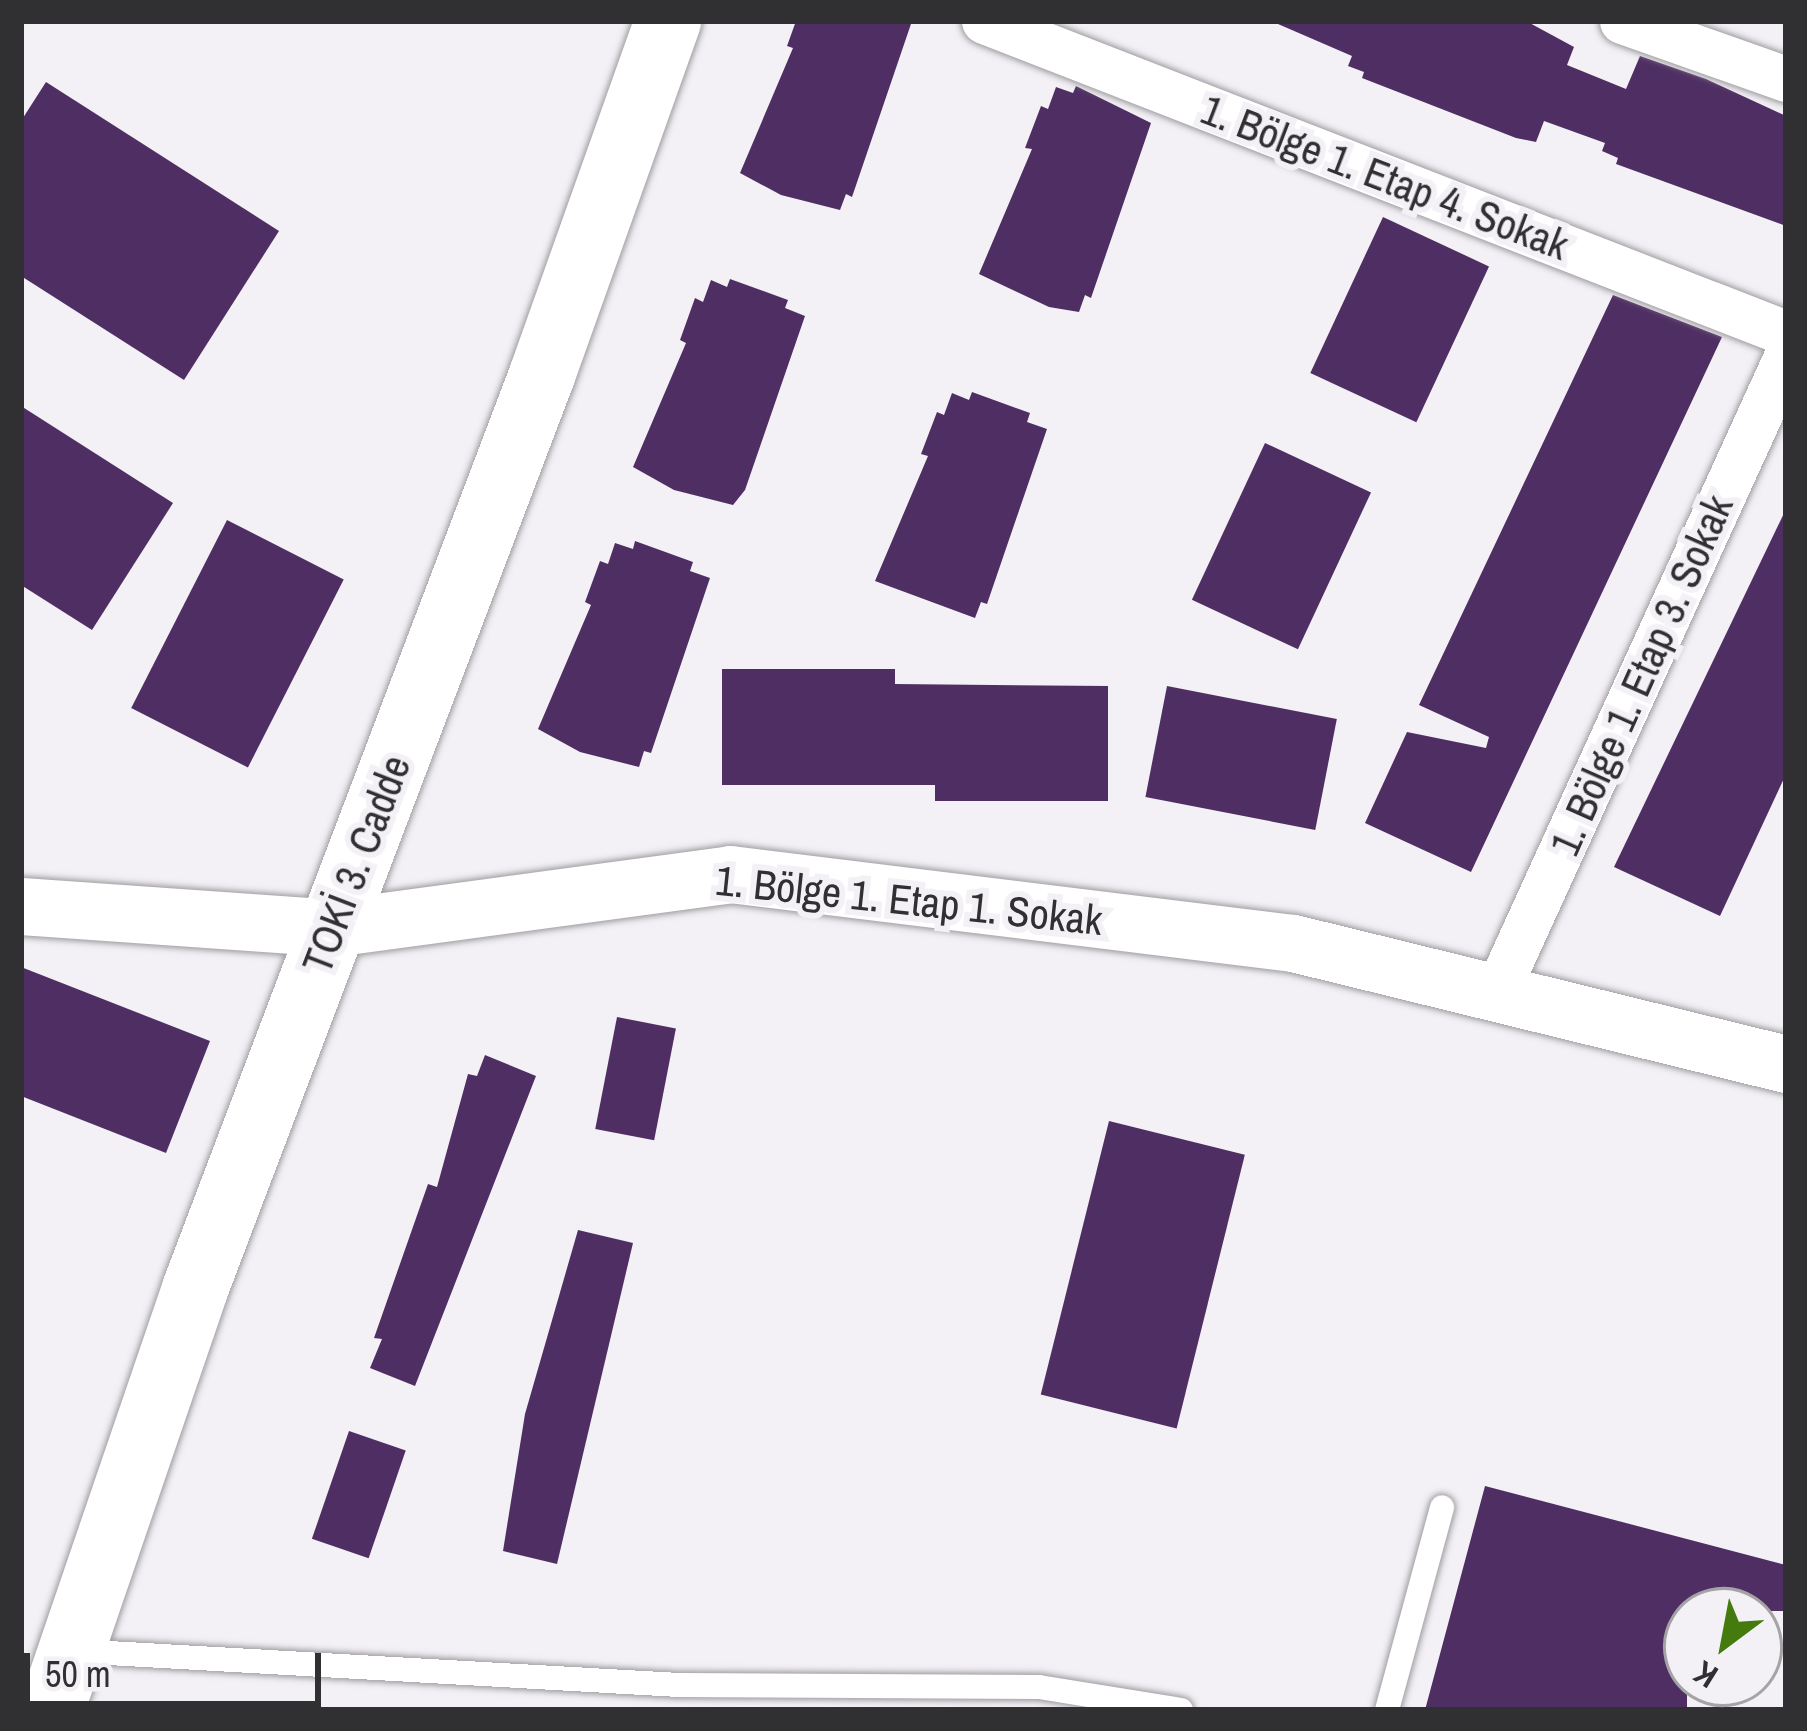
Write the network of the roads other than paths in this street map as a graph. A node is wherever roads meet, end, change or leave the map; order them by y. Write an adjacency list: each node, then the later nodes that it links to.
1 (668, 21): 8 (main road, TOKİ 3. Cadde)
2 (984, 21): 5 (street, 1. Bölge 1. Etap 4. Sokak)
3 (1636, 23): 4 (street)
4 (1786, 79)
5 (1786, 333)
6 (1786, 357): 9 (street, 1. Bölge 1. Etap 3. Sokak)
7 (21, 906): 8 (street, 1. Bölge 1. Etap 1. Sokak)
8 (332, 928): 9 (street, 1. Bölge 1. Etap 1. Sokak); 12 (main road, TOKİ 3. Cadde)
9 (1496, 993): 10 (street, 1. Bölge 1. Etap 1. Sokak)
10 (1786, 1064)
11 (1442, 1507): 14 (lane)
12 (61, 1680): 13 (lane)
13 (1181, 1710)
14 (1387, 1710)

